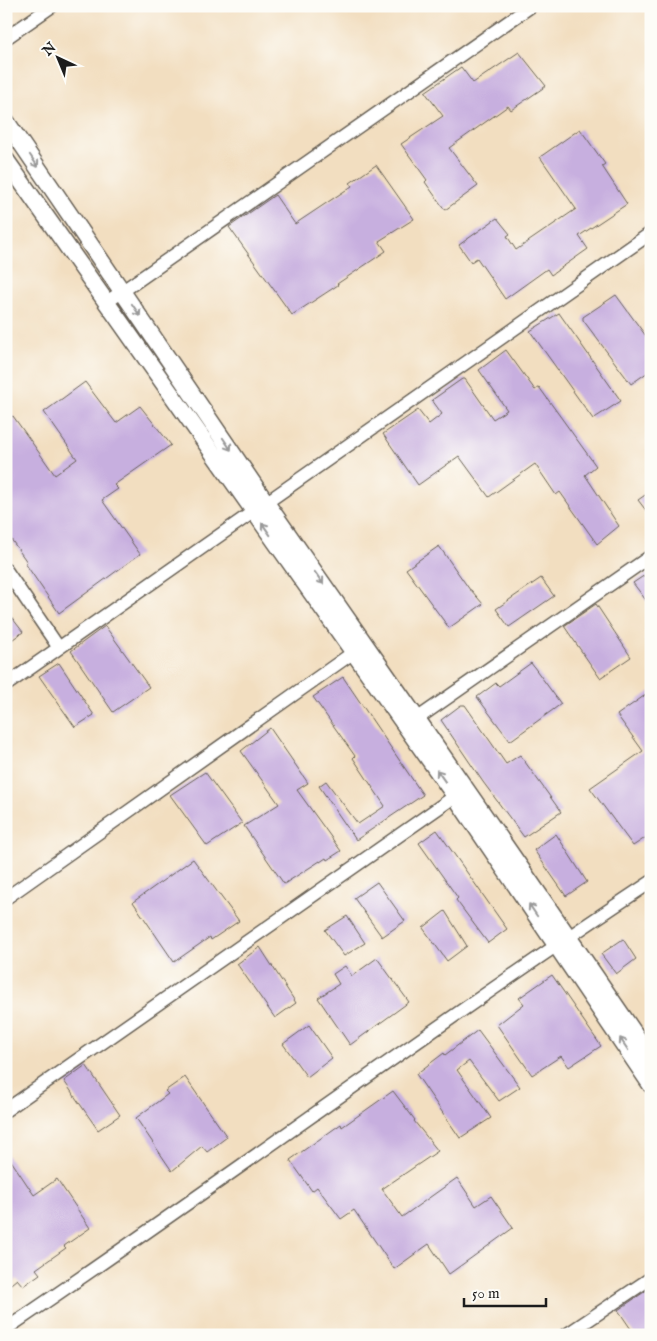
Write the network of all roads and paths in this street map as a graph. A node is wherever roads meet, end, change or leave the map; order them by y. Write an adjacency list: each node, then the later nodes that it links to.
1 (52, 6): 3 (street)
2 (531, 6): 7 (street)
3 (6, 38)
4 (6, 121): 7 (main road, one-way to 7)
5 (6, 160): 8 (main road)
6 (651, 233): 11 (street)
7 (123, 291): 8 (street); 9 (main road, one-way to 9)
8 (106, 302): 10 (main road)
9 (149, 329): 10 (main road); 11 (main road, one-way to 11)
10 (133, 340): 11 (main road)
11 (260, 507): 14 (street); 15 (main road)
12 (651, 556): 17 (street)
13 (6, 570): 14 (street)
14 (59, 648): 16 (street)
15 (359, 648): 17 (main road); 20 (street)
16 (6, 685)
17 (412, 722): 18 (main road)
18 (461, 792): 21 (main road); 24 (street)
19 (651, 882): 21 (street)
20 (6, 898)
21 (563, 940): 22 (main road); 23 (main road, one-way to 21); 26 (street)
22 (651, 1058)
23 (650, 1081)
24 (6, 1110)
25 (651, 1278): 27 (street)
26 (6, 1329)
27 (566, 1335)

